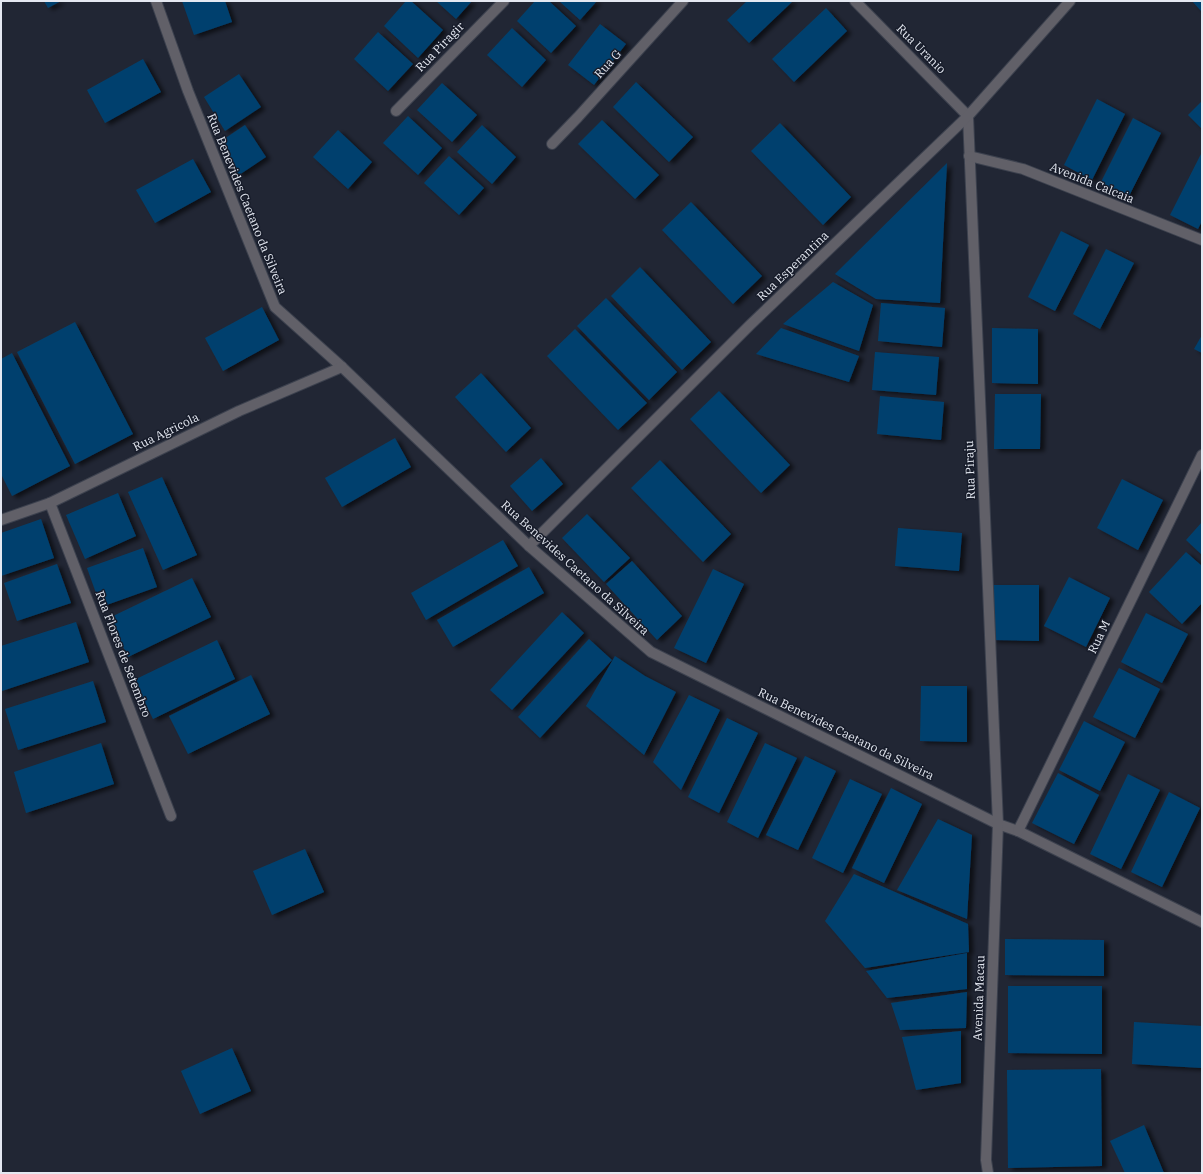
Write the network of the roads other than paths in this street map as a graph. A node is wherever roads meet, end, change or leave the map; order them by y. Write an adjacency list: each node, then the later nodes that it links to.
1 (156, 1): 11 (street, Rua Benevides Caetano da Silveira)
2 (504, 1): 6 (street, Rua Piragir)
3 (683, 1): 8 (street, Rua G)
4 (855, 1): 7 (street, Rua Uranio)
5 (1070, 1): 7 (street, Rua Esperantina)
6 (396, 111)
7 (968, 116): 9 (street, Rua Piraju); 15 (street, Rua Esperantina)
8 (552, 144)
9 (969, 156): 10 (street, Avenida Calcaia); 17 (street, Rua Piraju)
10 (1202, 240)
11 (342, 367): 13 (street, Rua Agricola); 15 (street, Rua Benevides Caetano da Silveira)
12 (1202, 455): 18 (street, Rua M)
13 (50, 503): 14 (street, Rua Agricola); 16 (street, Rua Flores de Setembro)
14 (1, 520)
15 (529, 546): 17 (street, Rua Benevides Caetano da Silveira)
16 (171, 816)
17 (998, 824): 18 (street, Rua Benevides Caetano da Silveira); 20 (street, Avenida Macau)
18 (1018, 831): 19 (street, Rua Benevides Caetano da Silveira)
19 (1202, 922)
20 (988, 1173)

